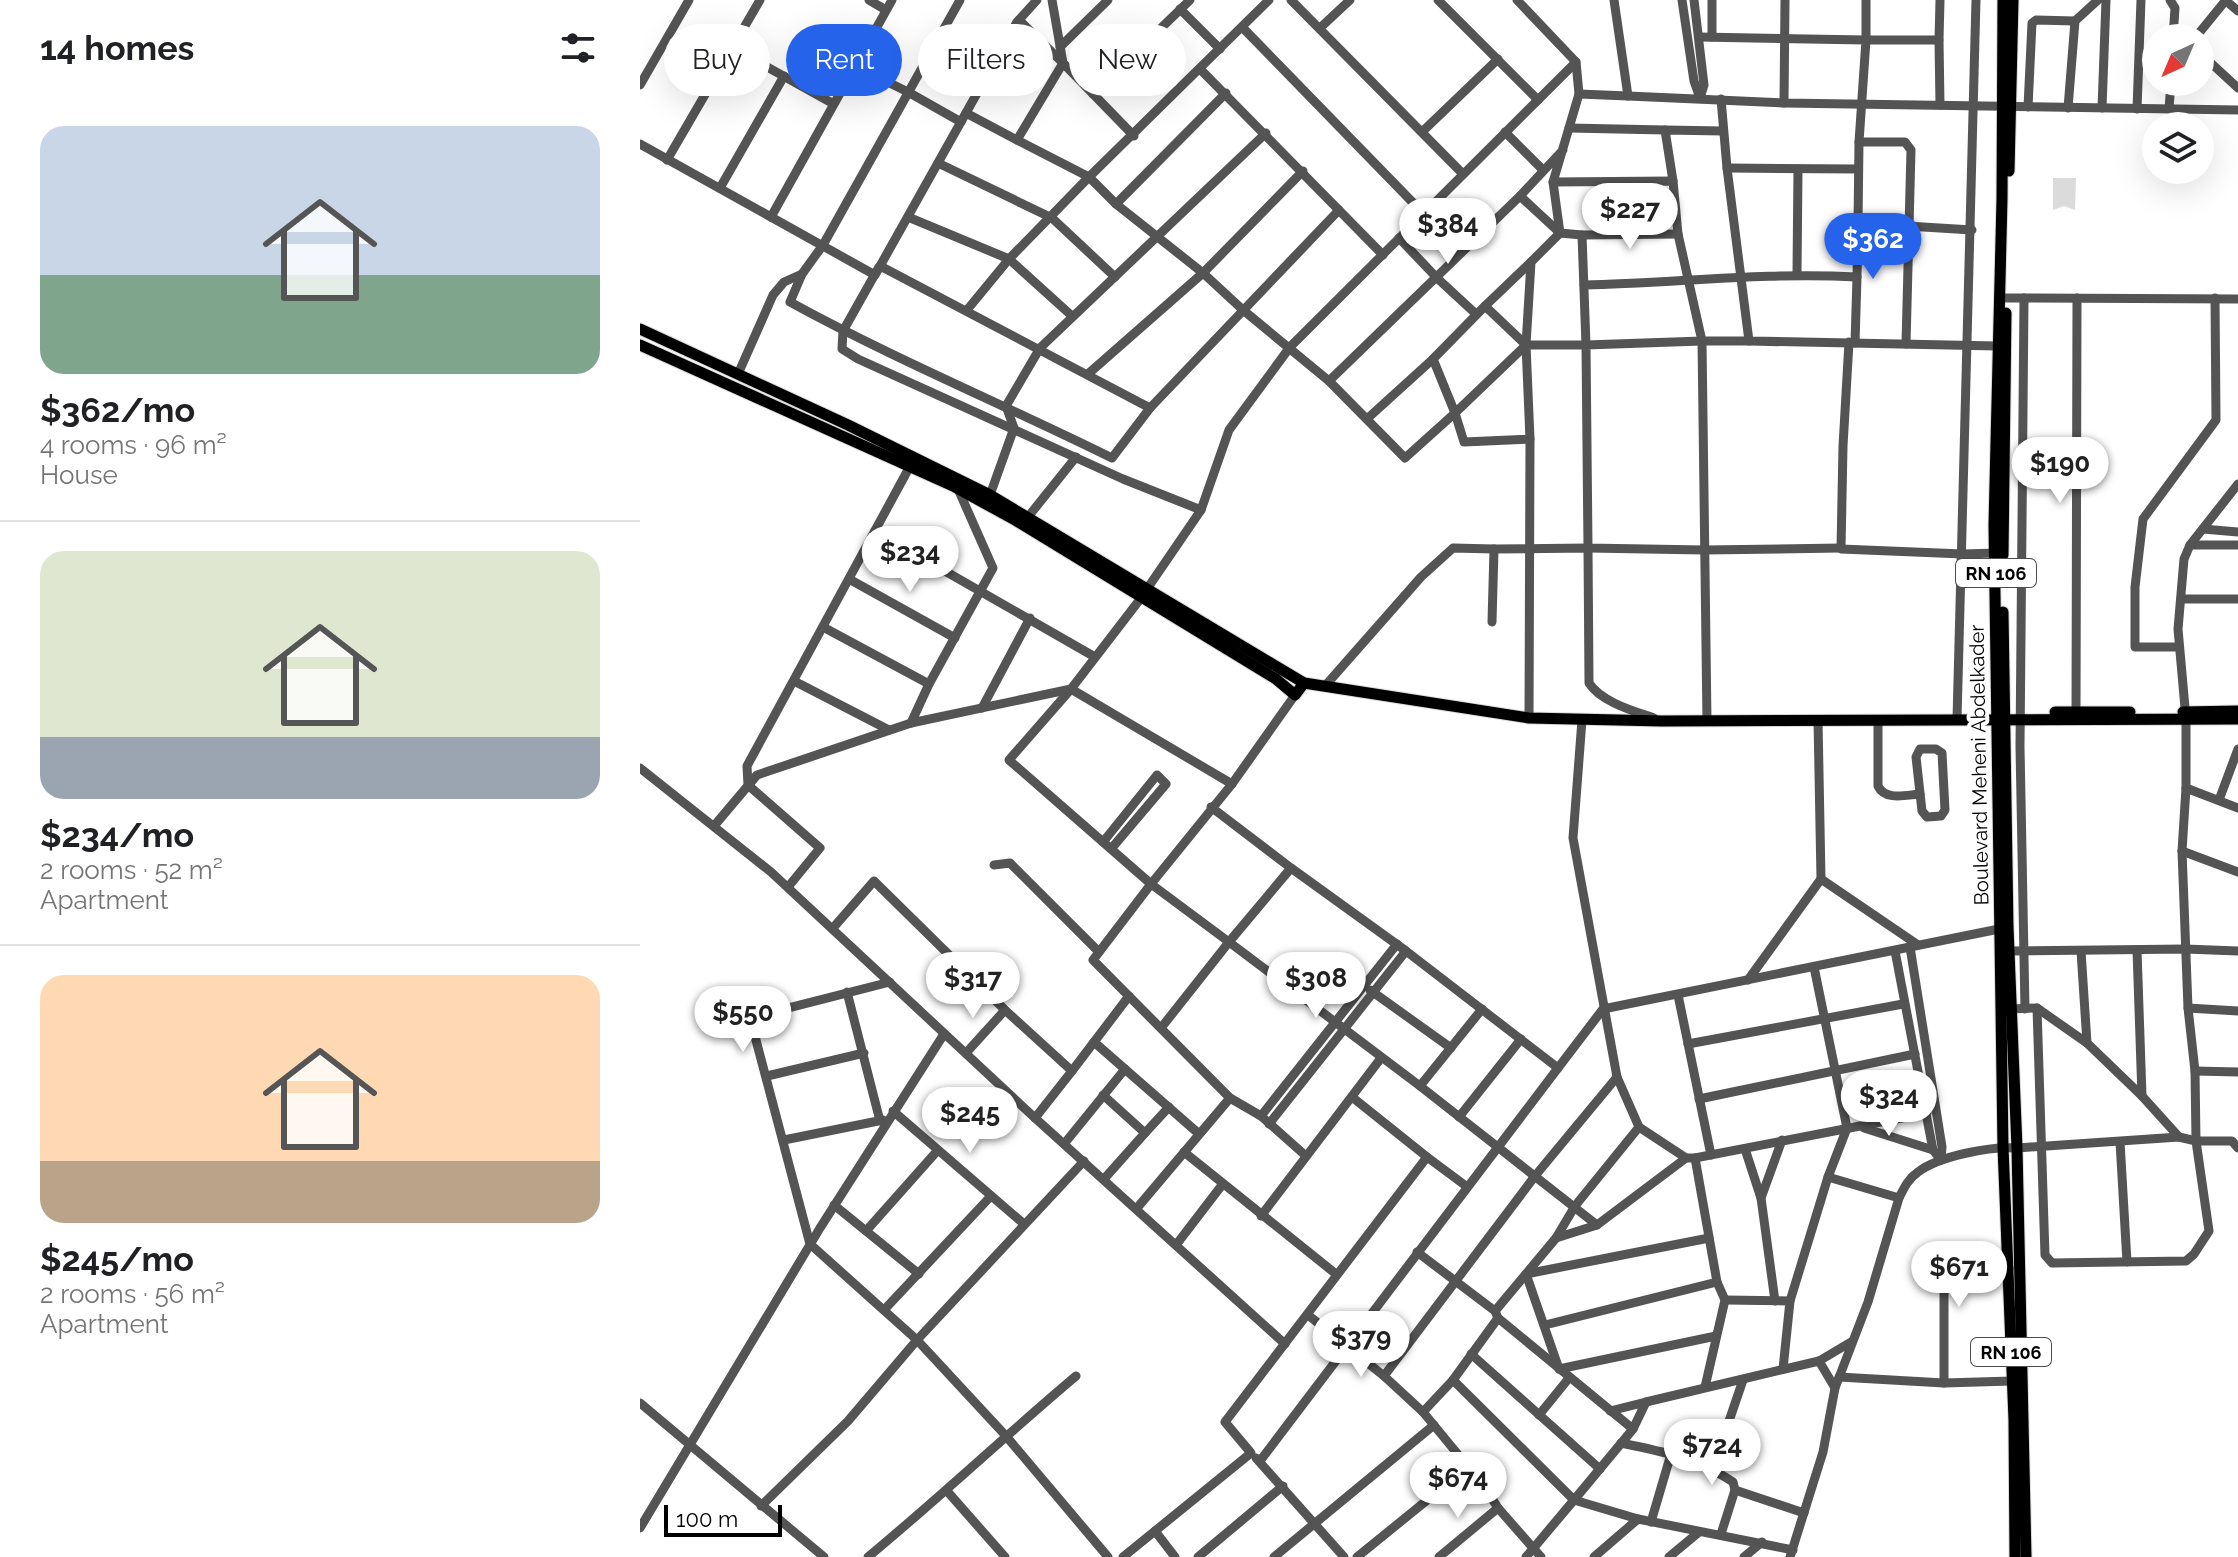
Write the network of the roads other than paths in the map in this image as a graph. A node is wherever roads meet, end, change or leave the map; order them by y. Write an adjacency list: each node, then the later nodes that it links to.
1 (689, 0): 57 (street)
2 (760, 0): 35 (street)
3 (869, 0): 31 (street)
4 (892, 0): 31 (street)
5 (960, 0): 60 (street)
6 (1037, 0): 33 (street)
7 (1052, 0): 47 (street)
8 (1108, 0): 47 (street)
9 (1190, 0): 30 (street)
10 (1269, 0): 40 (street)
11 (1291, 0): 41 (street)
12 (1350, 0): 41 (street)
13 (1517, 0): 50 (street)
14 (1614, 0): 66 (street)
15 (1682, 0): 68 (street)
16 (1694, 0): 42 (street)
17 (1712, 0): 43 (street)
18 (1785, 0): 44 (street)
19 (1866, 0): 45 (street)
20 (1940, 0): 46 (street)
21 (1976, 0): 75 (street)
22 (2013, 0): 29 (main road); 76 (main road, Boulevard Meheni Abdelkader / RN 106)
23 (2098, 0): 34 (street)
24 (2106, 0): 79 (street)
25 (2141, 0): 80 (street)
26 (2170, 0): 38 (street)
27 (2226, 0): 32 (street); 39 (street)
28 (1442, 1): 49 (street)
29 (2003, 5): 76 (main road, Boulevard Meheni Abdelkader / RN 106)
30 (1180, 9): 37 (street); 48 (street)
31 (886, 10): 36 (street)
32 (2238, 11)
33 (1019, 20): 51 (street); 83 (street)
34 (2075, 21): 77 (street); 78 (street)
35 (746, 24)
36 (878, 24)
37 (1165, 24)
38 (2174, 24)
39 (2206, 24)
40 (1242, 27): 48 (street); 110 (street)
41 (1320, 28): 87 (street)
42 (1699, 37): 43 (street); 68 (street)
43 (1712, 37): 44 (street)
44 (1785, 40): 45 (street); 72 (street)
45 (1866, 40): 46 (street); 73 (street)
46 (1939, 40): 74 (street)
47 (1060, 47): 51 (street)
48 (1220, 49): 55 (street)
49 (1498, 59): 70 (street); 87 (street)
50 (1576, 62): 62 (street); 70 (street)
51 (1063, 63): 54 (street); 91 (street)
52 (2214, 66): 58 (street)
53 (770, 68): 56 (street)
54 (1069, 69)
55 (1200, 69): 61 (street); 90 (street)
56 (784, 76): 71 (street); 106 (street)
57 (640, 85)
58 (2238, 88)
59 (902, 89): 60 (street)
60 (908, 92): 83 (street); 122 (street)
61 (1226, 93): 89 (street); 108 (street)
62 (1579, 94): 66 (street); 84 (street)
63 (705, 96): 95 (street)
64 (836, 96): 71 (street)
65 (1095, 96): 90 (street)
66 (1628, 96): 68 (street)
67 (2170, 96): 81 (street)
68 (1700, 98): 69 (street)
69 (1721, 99): 72 (street); 86 (street)
70 (1538, 100): 88 (street)
71 (832, 103): 111 (street)
72 (1784, 103): 73 (street)
73 (1861, 103): 74 (street); 92 (street)
74 (1940, 105): 75 (street)
75 (1974, 107): 76 (street); 116 (street)
76 (2005, 107): 77 (street); 136 (main road, Boulevard Meheni Abdelkader / RN 106); 156 (main road, Boulevard Meheni Abdelkader / RN 106)
77 (2028, 107): 78 (street)
78 (2068, 108): 79 (street)
79 (2102, 108): 80 (street)
80 (2137, 109): 81 (street)
81 (2169, 109): 82 (street)
82 (2238, 110)
83 (964, 117): 91 (street); 96 (street)
84 (1569, 128): 85 (street); 94 (street)
85 (1665, 130): 86 (street); 104 (street)
86 (1723, 131): 97 (street)
87 (1422, 132): 102 (street)
88 (1505, 132): 100 (street); 102 (street)
89 (1266, 133): 101 (street); 120 (street)
90 (1134, 136): 103 (street)
91 (1017, 140): 103 (street)
92 (1859, 142): 99 (street); 115 (street)
93 (640, 144): 95 (street)
94 (1563, 150): 100 (street); 105 (street)
95 (667, 160): 106 (street)
96 (938, 163): 112 (street); 113 (street)
97 (1727, 168): 98 (street); 130 (street)
98 (1798, 169): 99 (street); 128 (street)
99 (1858, 169): 114 (street)
100 (1543, 170): 107 (street)
101 (1303, 171): 109 (street); 126 (street)
102 (1462, 173): 110 (street)
103 (1089, 177): 108 (street); 113 (street)
104 (1673, 181): 105 (street); 118 (street)
105 (1553, 182): 117 (street)
106 (720, 188): 111 (street)
107 (1520, 196): 117 (street); 133 (street)
108 (1116, 204): 120 (street)
109 (1339, 210): 123 (street); 143 (street)
110 (1424, 214): 121 (street)
111 (771, 217): 122 (street)
112 (908, 217): 124 (street); 129 (street)
113 (1052, 218): 124 (street); 131 (street)
114 (1858, 223): 115 (street); 132 (street)
115 (1911, 225): 116 (street); 151 (street)
116 (1972, 230): 155 (street)
117 (1560, 233): 119 (street); 125 (street)
118 (1678, 234): 119 (street); 134 (street)
119 (1582, 235): 135 (street)
120 (1158, 237): 126 (street); 131 (street)
121 (1399, 238): 123 (street); 133 (street)
122 (823, 245): 127 (street); 129 (street)
123 (1383, 255): 157 (street)
124 (1009, 259): 142 (street); 145 (street)
125 (1531, 262): 141 (street); 153 (street)
126 (1203, 273): 143 (street); 161 (street)
127 (802, 274): 147 (street); 160 (street)
128 (1797, 274): 130 (street); 132 (street)
129 (875, 275): 142 (street); 147 (street)
130 (1741, 275): 134 (street); 149 (street)
131 (1115, 277): 145 (street)
132 (1857, 277): 150 (street)
133 (1437, 278): 144 (street); 162 (street)
134 (1688, 282): 135 (street); 148 (street)
135 (1584, 285): 154 (street)
136 (2006, 298): 137 (street); 212 (main road, Boulevard Meheni Abdelkader / RN 106)
137 (2024, 298): 138 (street); 211 (street)
138 (2077, 298): 139 (street); 209 (street)
139 (2215, 298): 140 (street); 199 (street)
140 (2238, 299)
141 (1485, 306): 144 (street); 153 (street)
142 (967, 310): 158 (street)
143 (1243, 310): 157 (street); 164 (street)
144 (1476, 314): 159 (street)
145 (1072, 316): 158 (street)
146 (640, 329): 160 (main road)
147 (843, 331): 163 (street); 167 (street)
148 (1702, 341): 149 (street); 154 (street); 187 (street)
149 (1749, 341): 150 (street)
150 (1852, 343): 151 (street); 185 (street)
151 (1906, 344): 155 (street)
152 (640, 345): 171 (main road)
153 (1526, 345): 154 (street); 165 (street); 168 (street)
154 (1586, 345): 184 (street)
155 (1969, 346): 156 (street); 189 (street)
156 (1997, 346): 188 (main road, Boulevard Meheni Abdelkader / RN 106)
157 (1290, 347): 162 (street); 176 (street)
158 (1040, 348): 161 (street); 163 (street)
159 (1433, 359): 165 (street); 166 (street)
160 (738, 374): 175 (main road)
161 (1088, 374): 164 (street)
162 (1329, 381): 166 (street)
163 (1006, 406): 167 (street); 170 (street)
164 (1150, 408): 170 (street)
165 (1455, 413): 166 (street); 168 (street)
166 (1368, 418)
167 (1014, 428): 169 (street); 175 (street)
168 (1530, 439): 183 (street)
169 (1076, 457): 172 (street); 177 (street)
170 (1112, 458): 172 (street)
171 (909, 468): 174 (main road); 179 (street)
172 (1104, 470): 176 (street)
173 (2238, 484): 178 (street)
174 (958, 489): 191 (street); 192 (main road)
175 (990, 495): 177 (main road)
176 (1201, 510): 192 (street)
177 (1028, 517): 192 (main road)
178 (2203, 529): 180 (street); 181 (street)
179 (875, 531): 190 (street); 191 (street)
180 (2238, 532)
181 (2190, 545): 182 (street); 193 (street)
182 (2238, 545)
183 (1528, 548): 184 (street); 186 (street); 213 (street)
184 (1588, 548): 187 (street); 219 (street)
185 (1841, 548): 187 (street); 189 (street)
186 (1494, 549): 196 (street); 204 (street)
187 (1704, 550): 220 (street)
188 (1996, 553): 189 (street); 212 (main road, Boulevard Meheni Abdelkader / RN 106)
189 (1963, 554): 214 (street)
190 (849, 579): 197 (street); 198 (street)
191 (982, 591): 195 (street); 198 (street)
192 (1144, 593): 200 (street); 202 (main road); 206 (main road)
193 (2181, 599): 194 (street); 199 (street)
194 (2238, 599)
195 (1030, 618): 200 (street); 207 (street)
196 (1492, 622)
197 (823, 627): 201 (street); 203 (street)
198 (955, 638): 203 (street)
199 (2177, 647): 210 (street)
200 (1095, 657): 205 (street)
201 (794, 681): 222 (street); 226 (street)
202 (1304, 683): 204 (main road); 206 (main road)
203 (929, 684): 221 (street)
204 (1325, 686): 213 (main road)
205 (1071, 689): 207 (street); 225 (street); 233 (street)
206 (1295, 695): 225 (street)
207 (982, 708): 221 (street)
208 (2238, 711): 210 (main road)
209 (2076, 715): 210 (main road); 211 (main road)
210 (2186, 715): 215 (main road); 227 (street)
211 (2020, 716): 212 (main road); 251 (street)
212 (2000, 717): 214 (main road); 242 (main road, Boulevard Meheni Abdelkader / RN 106)
213 (1529, 718): 216 (main road)
214 (1957, 719): 218 (main road)
215 (2238, 719)
216 (1582, 720): 219 (main road); 266 (street)
217 (1818, 720): 218 (main road); 220 (main road); 238 (street)
218 (1878, 720): 228 (street)
219 (1662, 721): 220 (main road)
220 (1707, 721)
221 (911, 723): 222 (street)
222 (889, 730): 226 (street)
223 (2238, 749): 229 (street)
224 (640, 768): 232 (street)
225 (1232, 784): 230 (street)
226 (748, 785): 232 (street); 240 (street)
227 (2186, 788): 229 (street); 234 (street)
228 (1920, 794): 228 (street)
229 (2219, 800): 231 (street)
230 (1211, 807): 236 (street); 239 (street)
231 (2238, 808)
232 (714, 826): 240 (street)
233 (1107, 845): 233 (street); 239 (street)
234 (2182, 851): 237 (street); 246 (street)
235 (994, 865): 254 (street)
236 (1291, 868): 243 (street); 244 (street)
237 (2238, 872)
238 (1821, 879): 245 (street); 256 (street)
239 (1151, 884): 243 (street); 254 (street)
240 (788, 887): 241 (street)
241 (833, 928): 257 (street); 269 (street)
242 (2003, 928): 245 (street); 250 (main road); 319 (main road, Boulevard Meheni Abdelkader / RN 106)
243 (1229, 942): 272 (street); 273 (street)
244 (1397, 944): 248 (street); 258 (street)
245 (1914, 946): 249 (street); 330 (street)
246 (2185, 949): 247 (street); 253 (street); 264 (street)
247 (2137, 950): 252 (street); 295 (street)
248 (1406, 951): 258 (street); 265 (street)
249 (1895, 951): 255 (street); 262 (street)
250 (2009, 951): 251 (street); 267 (main road)
251 (2024, 951): 252 (street); 268 (street)
252 (2081, 951): 278 (street)
253 (2238, 951)
254 (1099, 952): 261 (street)
255 (1814, 967): 256 (street); 271 (street)
256 (1748, 980): 260 (street)
257 (890, 982): 259 (street); 275 (street)
258 (1368, 988): 272 (street); 274 (street); 280 (street)
259 (847, 992): 281 (street); 291 (street)
260 (1678, 995): 266 (street); 279 (street)
261 (1129, 996): 273 (street); 277 (street)
262 (1903, 1004): 271 (street); 283 (street)
263 (2037, 1008): 268 (street); 278 (street); 318 (street)
264 (2188, 1008): 270 (street); 289 (street)
265 (1482, 1009): 276 (street); 280 (street)
266 (1603, 1009): 285 (street); 292 (street)
267 (2011, 1009): 268 (street); 321 (main road)
268 (2025, 1009)
269 (1005, 1010): 282 (street); 288 (street)
270 (2238, 1011)
271 (1826, 1017): 279 (street); 287 (street)
272 (1334, 1023): 274 (street); 301 (street)
273 (1161, 1028): 297 (street)
274 (1343, 1030): 284 (street); 305 (street)
275 (944, 1034): 282 (street); 302 (street)
276 (1521, 1039): 285 (street); 303 (street)
277 (1094, 1042): 286 (street); 288 (street)
278 (2087, 1043): 295 (street)
279 (1688, 1044): 298 (street)
280 (1451, 1048): 293 (street)
281 (864, 1053): 291 (street); 302 (street)
282 (966, 1053): 304 (street)
283 (1915, 1054): 287 (street); 300 (street)
284 (1381, 1058): 293 (street); 296 (street)
285 (1558, 1068): 320 (street)
286 (1125, 1069): 294 (street); 299 (street)
287 (1835, 1069): 298 (street); 308 (street)
288 (1072, 1071): 304 (street)
289 (2195, 1071): 290 (street); 314 (street)
290 (2238, 1072)
291 (767, 1076): 312 (street)
292 (1617, 1077): 306 (street); 332 (street)
293 (1420, 1086): 303 (street)
294 (1103, 1095): 309 (street); 317 (street)
295 (2142, 1096): 311 (street)
296 (1352, 1097): 327 (street); 328 (street)
297 (1230, 1098): 301 (street); 310 (street)
298 (1699, 1099): 326 (street)
299 (1169, 1107): 309 (street); 310 (street)
300 (1927, 1113): 307 (street); 324 (street)
301 (1261, 1116): 305 (street)
302 (887, 1117): 312 (street); 323 (street); 340 (street)
303 (1459, 1117): 320 (street)
304 (1035, 1118): 317 (street)
305 (1269, 1124): 327 (street)
306 (1639, 1127): 329 (street); 341 (street)
307 (1861, 1127): 308 (street); 324 (street)
308 (1847, 1128): 313 (street); 333 (street)
309 (1145, 1133): 334 (street)
310 (1198, 1133): 325 (street)
311 (2179, 1137): 314 (street); 315 (street)
312 (784, 1140): 349 (street)
313 (1782, 1140): 322 (street); 338 (street)
314 (2196, 1141): 316 (street); 352 (street)
315 (2120, 1142): 318 (street); 352 (street)
316 (2236, 1143)
317 (1064, 1144): 331 (street)
318 (2043, 1146): 321 (street); 352 (street)
319 (2003, 1147): 321 (street); 330 (street); 353 (main road, RN 106)
320 (1497, 1148): 332 (street); 336 (street)
321 (2017, 1148): 434 (main road, RN 106)
322 (1745, 1149): 326 (street); 338 (street)
323 (938, 1150): 337 (street); 346 (street)
324 (1933, 1150): 330 (street)
325 (1184, 1152): 335 (street); 342 (street)
326 (1711, 1155): 329 (street)
327 (1306, 1156): 343 (street)
328 (1427, 1157): 336 (street); 355 (street)
329 (1690, 1158): 345 (street); 348 (street)
330 (1941, 1160): 339 (street)
331 (1084, 1161): 334 (street); 344 (street)
332 (1535, 1176): 341 (street); 357 (street)
333 (1828, 1177): 339 (street); 361 (street)
334 (1104, 1179): 342 (street)
335 (1222, 1185): 343 (street); 350 (street)
336 (1466, 1186): 351 (street)
337 (991, 1196): 344 (street); 354 (street)
338 (1761, 1198): 360 (street)
339 (1899, 1198): 368 (street)
340 (834, 1205): 346 (street); 349 (street)
341 (1575, 1206): 345 (street); 347 (street)
342 (1137, 1208): 350 (street)
343 (1261, 1216): 355 (street)
344 (1024, 1224): 367 (street)
345 (1597, 1225): 347 (street)
346 (866, 1231): 354 (street)
347 (1556, 1238): 356 (street)
348 (1709, 1238): 356 (street); 358 (street)
349 (810, 1244): 362 (street); 394 (street)
350 (1176, 1245): 369 (street)
351 (1417, 1252): 357 (street); 370 (street)
352 (2127, 1262)
353 (2009, 1268): 381 (main road, RN 106); 382 (street)
354 (919, 1274): 362 (street)
355 (1336, 1274): 364 (street)
356 (1526, 1274): 363 (street); 365 (street)
357 (1455, 1282): 363 (street); 376 (street)
358 (1717, 1282): 359 (street); 365 (street)
359 (1725, 1300): 360 (street); 366 (street)
360 (1775, 1301): 361 (street)
361 (1790, 1301): 374 (street)
362 (884, 1310): 367 (street)
363 (1496, 1314): 371 (street); 373 (street)
364 (1308, 1315): 369 (street); 370 (street)
365 (1545, 1325): 373 (street)
366 (1716, 1336): 373 (street); 383 (street)
367 (917, 1340): 392 (street); 405 (street)
368 (1851, 1342): 372 (street); 377 (street)
369 (1285, 1344): 395 (street)
370 (1347, 1347): 376 (street); 397 (street)
371 (1471, 1354): 379 (street); 389 (street)
372 (1819, 1361): 374 (street); 384 (street)
373 (1559, 1369): 378 (street)
374 (1783, 1369): 380 (street)
375 (1076, 1376): 392 (street)
376 (1384, 1376): 388 (street)
377 (1839, 1377): 382 (street); 384 (street)
378 (1569, 1378): 387 (street); 389 (street)
379 (1453, 1380): 388 (street); 404 (street)
380 (1743, 1380): 383 (street); 399 (street)
381 (2012, 1381): 382 (street); 433 (main road, RN 106)
382 (1944, 1383)
383 (1705, 1387): 385 (street)
384 (1835, 1388): 407 (street)
385 (1646, 1402): 387 (street); 391 (street)
386 (640, 1403): 394 (street)
387 (1610, 1411): 391 (street)
388 (1423, 1412): 390 (street)
389 (1539, 1415): 400 (street)
390 (1434, 1425): 398 (street); 410 (street)
391 (1633, 1429): 393 (street)
392 (1006, 1436): 403 (street); 421 (street)
393 (1621, 1443): 396 (street); 400 (street)
394 (691, 1444): 405 (street); 411 (street)
395 (1251, 1453): 397 (street); 412 (street)
396 (1671, 1454): 399 (street); 409 (street)
397 (1260, 1461): 401 (street)
398 (1468, 1467): 406 (street); 427 (street)
399 (1713, 1468): 402 (street)
400 (1600, 1469): 404 (street)
401 (1283, 1486): 410 (street); 424 (street)
402 (1735, 1490): 407 (street); 414 (street)
403 (947, 1491): 419 (street); 420 (street)
404 (1574, 1500): 408 (street); 416 (street)
405 (761, 1506): 418 (street)
406 (1498, 1508): 416 (street); 428 (street)
407 (1804, 1513): 417 (street)
408 (1638, 1519): 409 (street); 430 (street)
409 (1651, 1522): 413 (street)
410 (1314, 1523): 425 (street); 426 (street)
411 (640, 1528)
412 (1155, 1531): 422 (street); 423 (street)
413 (1699, 1532): 414 (street); 431 (street)
414 (1721, 1534): 415 (street)
415 (1762, 1542): 417 (street); 432 (street)
416 (1538, 1553): 429 (street)
417 (1792, 1553)
418 (824, 1557)
419 (868, 1557)
420 (1005, 1557)
421 (1108, 1557)
422 (1123, 1557)
423 (1175, 1557)
424 (1198, 1557)
425 (1274, 1557)
426 (1344, 1557)
427 (1357, 1557)
428 (1439, 1557)
429 (1526, 1557)
430 (1594, 1557)
431 (1669, 1557)
432 (1744, 1557)
433 (2015, 1557)
434 (2026, 1557)

